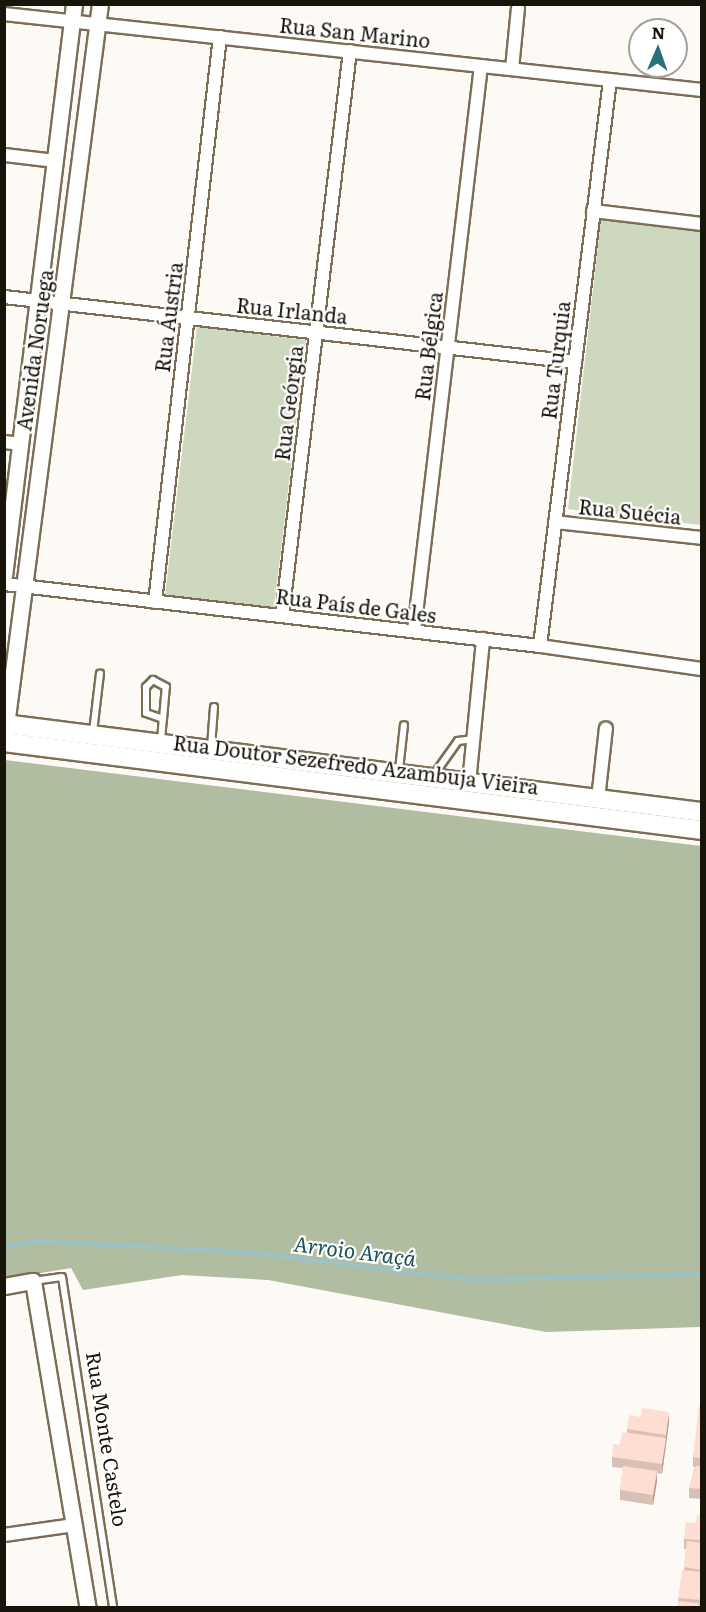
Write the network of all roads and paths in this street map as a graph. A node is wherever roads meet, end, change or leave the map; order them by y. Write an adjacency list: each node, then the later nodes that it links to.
1 (74, 4): 5 (street, Avenida Noruega)
2 (100, 4): 6 (street, Avenida Noruega)
3 (518, 9): 10 (street)
4 (4, 14): 5 (street, Rua San Marino)
5 (72, 21): 6 (street, Rua San Marino); 14 (street, Avenida Noruega)
6 (98, 24): 7 (street, Rua San Marino); 19 (street, Avenida Noruega)
7 (220, 37): 8 (street, Rua San Marino); 20 (street, Rua Áustria)
8 (350, 51): 9 (street, Rua San Marino); 21 (street, Rua Geórgia)
9 (481, 66): 10 (street, Rua San Marino); 22 (street, Rua Bélgica)
10 (512, 69): 11 (street, Rua San Marino)
11 (610, 80): 12 (street, Rua San Marino); 15 (street, Rua Turquia)
12 (702, 90)
13 (4, 155): 14 (street)
14 (56, 161): 18 (street, Avenida Noruega)
15 (593, 211): 16 (street); 23 (street, Rua Turquia)
16 (702, 224)
17 (4, 297): 18 (street, Rua Irlanda)
18 (38, 301): 19 (street, Rua Irlanda); 25 (street, Avenida Noruega)
19 (62, 303): 20 (street, Rua Irlanda); 30 (street, Avenida Noruega)
20 (188, 318): 21 (street, Rua Irlanda); 31 (street, Rua Áustria)
21 (316, 332): 22 (street, Rua Irlanda); 32 (street, Rua Geórgia)
22 (447, 347): 23 (street, Rua Irlanda); 33 (street, Rua Bélgica)
23 (575, 362): 26 (street, Rua Turquia)
24 (4, 442): 25 (street)
25 (21, 444): 28 (street, Avenida Noruega)
26 (555, 522): 27 (street, Rua Suécia); 35 (street, Rua Turquia)
27 (702, 538)
28 (4, 576)
29 (4, 584): 30 (street, Rua País de Gales)
30 (24, 587): 31 (street, Rua País de Gales); 42 (street, Avenida Noruega)
31 (155, 602): 32 (street, Rua País de Gales)
32 (282, 616): 33 (street, Rua País de Gales)
33 (414, 631): 34 (street, Rua País de Gales)
34 (483, 639): 35 (street, Rua País de Gales); 44 (street)
35 (540, 646): 36 (street, Rua País de Gales)
36 (702, 669)
37 (100, 673): 43 (lane)
38 (214, 707): 46 (lane)
39 (163, 719): 39 (lane); 45 (lane)
40 (404, 725): 47 (lane)
41 (606, 728): 50 (street)
42 (5, 732): 43 (main road, Rua Doutor Sezefredo Azambuja Vieira); 52 (main road, Rua Doutor Sezefredo Azambuja Vieira)
43 (93, 736): 45 (main road, Rua Doutor Sezefredo Azambuja Vieira)
44 (474, 740): 48 (lane); 49 (street)
45 (160, 744): 46 (main road, Rua Doutor Sezefredo Azambuja Vieira)
46 (210, 750): 47 (main road, Rua Doutor Sezefredo Azambuja Vieira)
47 (398, 774): 48 (main road, Rua Doutor Sezefredo Azambuja Vieira)
48 (432, 778): 49 (main road, Rua Doutor Sezefredo Azambuja Vieira)
49 (469, 783): 50 (main road, Rua Doutor Sezefredo Azambuja Vieira)
50 (598, 799): 51 (main road, Rua Doutor Sezefredo Azambuja Vieira)
51 (702, 812)
52 (702, 830)
53 (33, 1281): 54 (street); 55 (street); 58 (lane, Rua Monte Castelo)
54 (4, 1286)
55 (74, 1525): 56 (street); 57 (street)
56 (4, 1535)
57 (88, 1608)
58 (113, 1608)

